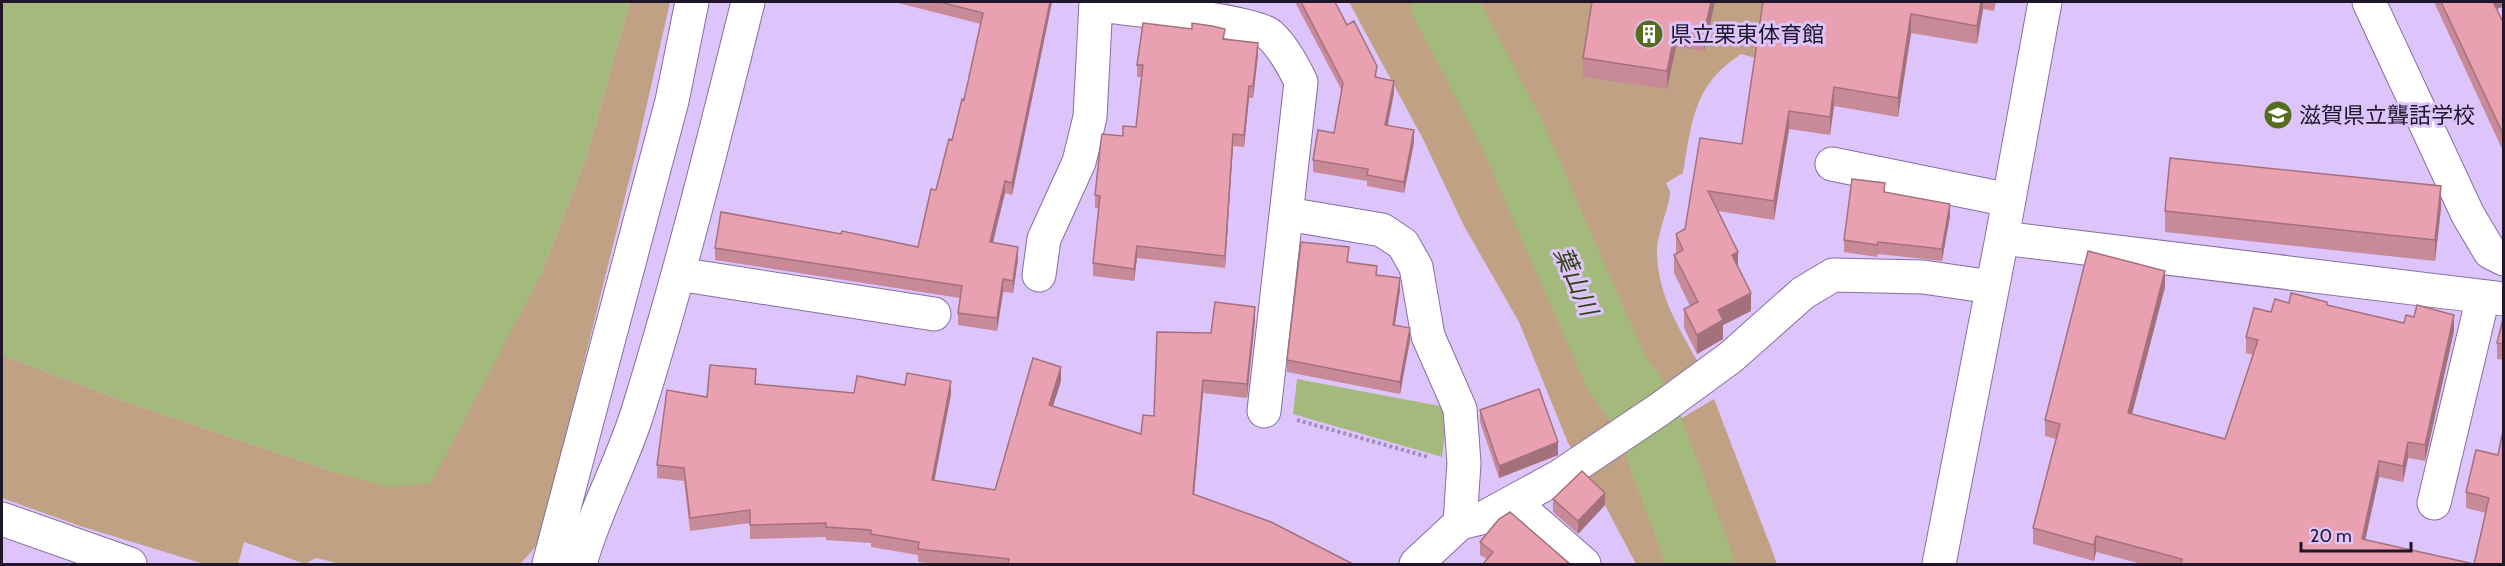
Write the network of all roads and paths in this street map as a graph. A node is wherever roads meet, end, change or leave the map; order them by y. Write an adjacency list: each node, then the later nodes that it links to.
1 (692, 2): 23 (street)
2 (748, 2): 11 (street)
3 (2045, 2): 7 (street)
4 (2369, 2): 10 (street)
5 (1096, 3): 8 (street); 12 (street)
6 (1832, 164): 7 (street)
7 (2009, 200): 9 (street)
8 (1287, 214): 16 (street); 17 (street)
9 (2002, 238): 13 (street); 14 (street)
10 (2504, 260)
11 (678, 274): 15 (street); 24 (street)
12 (1039, 275)
13 (1992, 287): 18 (street); 27 (street)
14 (2493, 298): 19 (street)
15 (934, 314)
16 (1264, 411): 17 (path)
17 (1463, 467): 21 (street)
18 (1513, 502): 21 (street); 26 (street)
19 (2434, 503)
20 (2, 519): 22 (street)
21 (1460, 523): 25 (street)
22 (130, 564)
23 (549, 564)
24 (580, 564)
25 (1416, 564)
26 (1584, 564)
27 (1939, 564)

